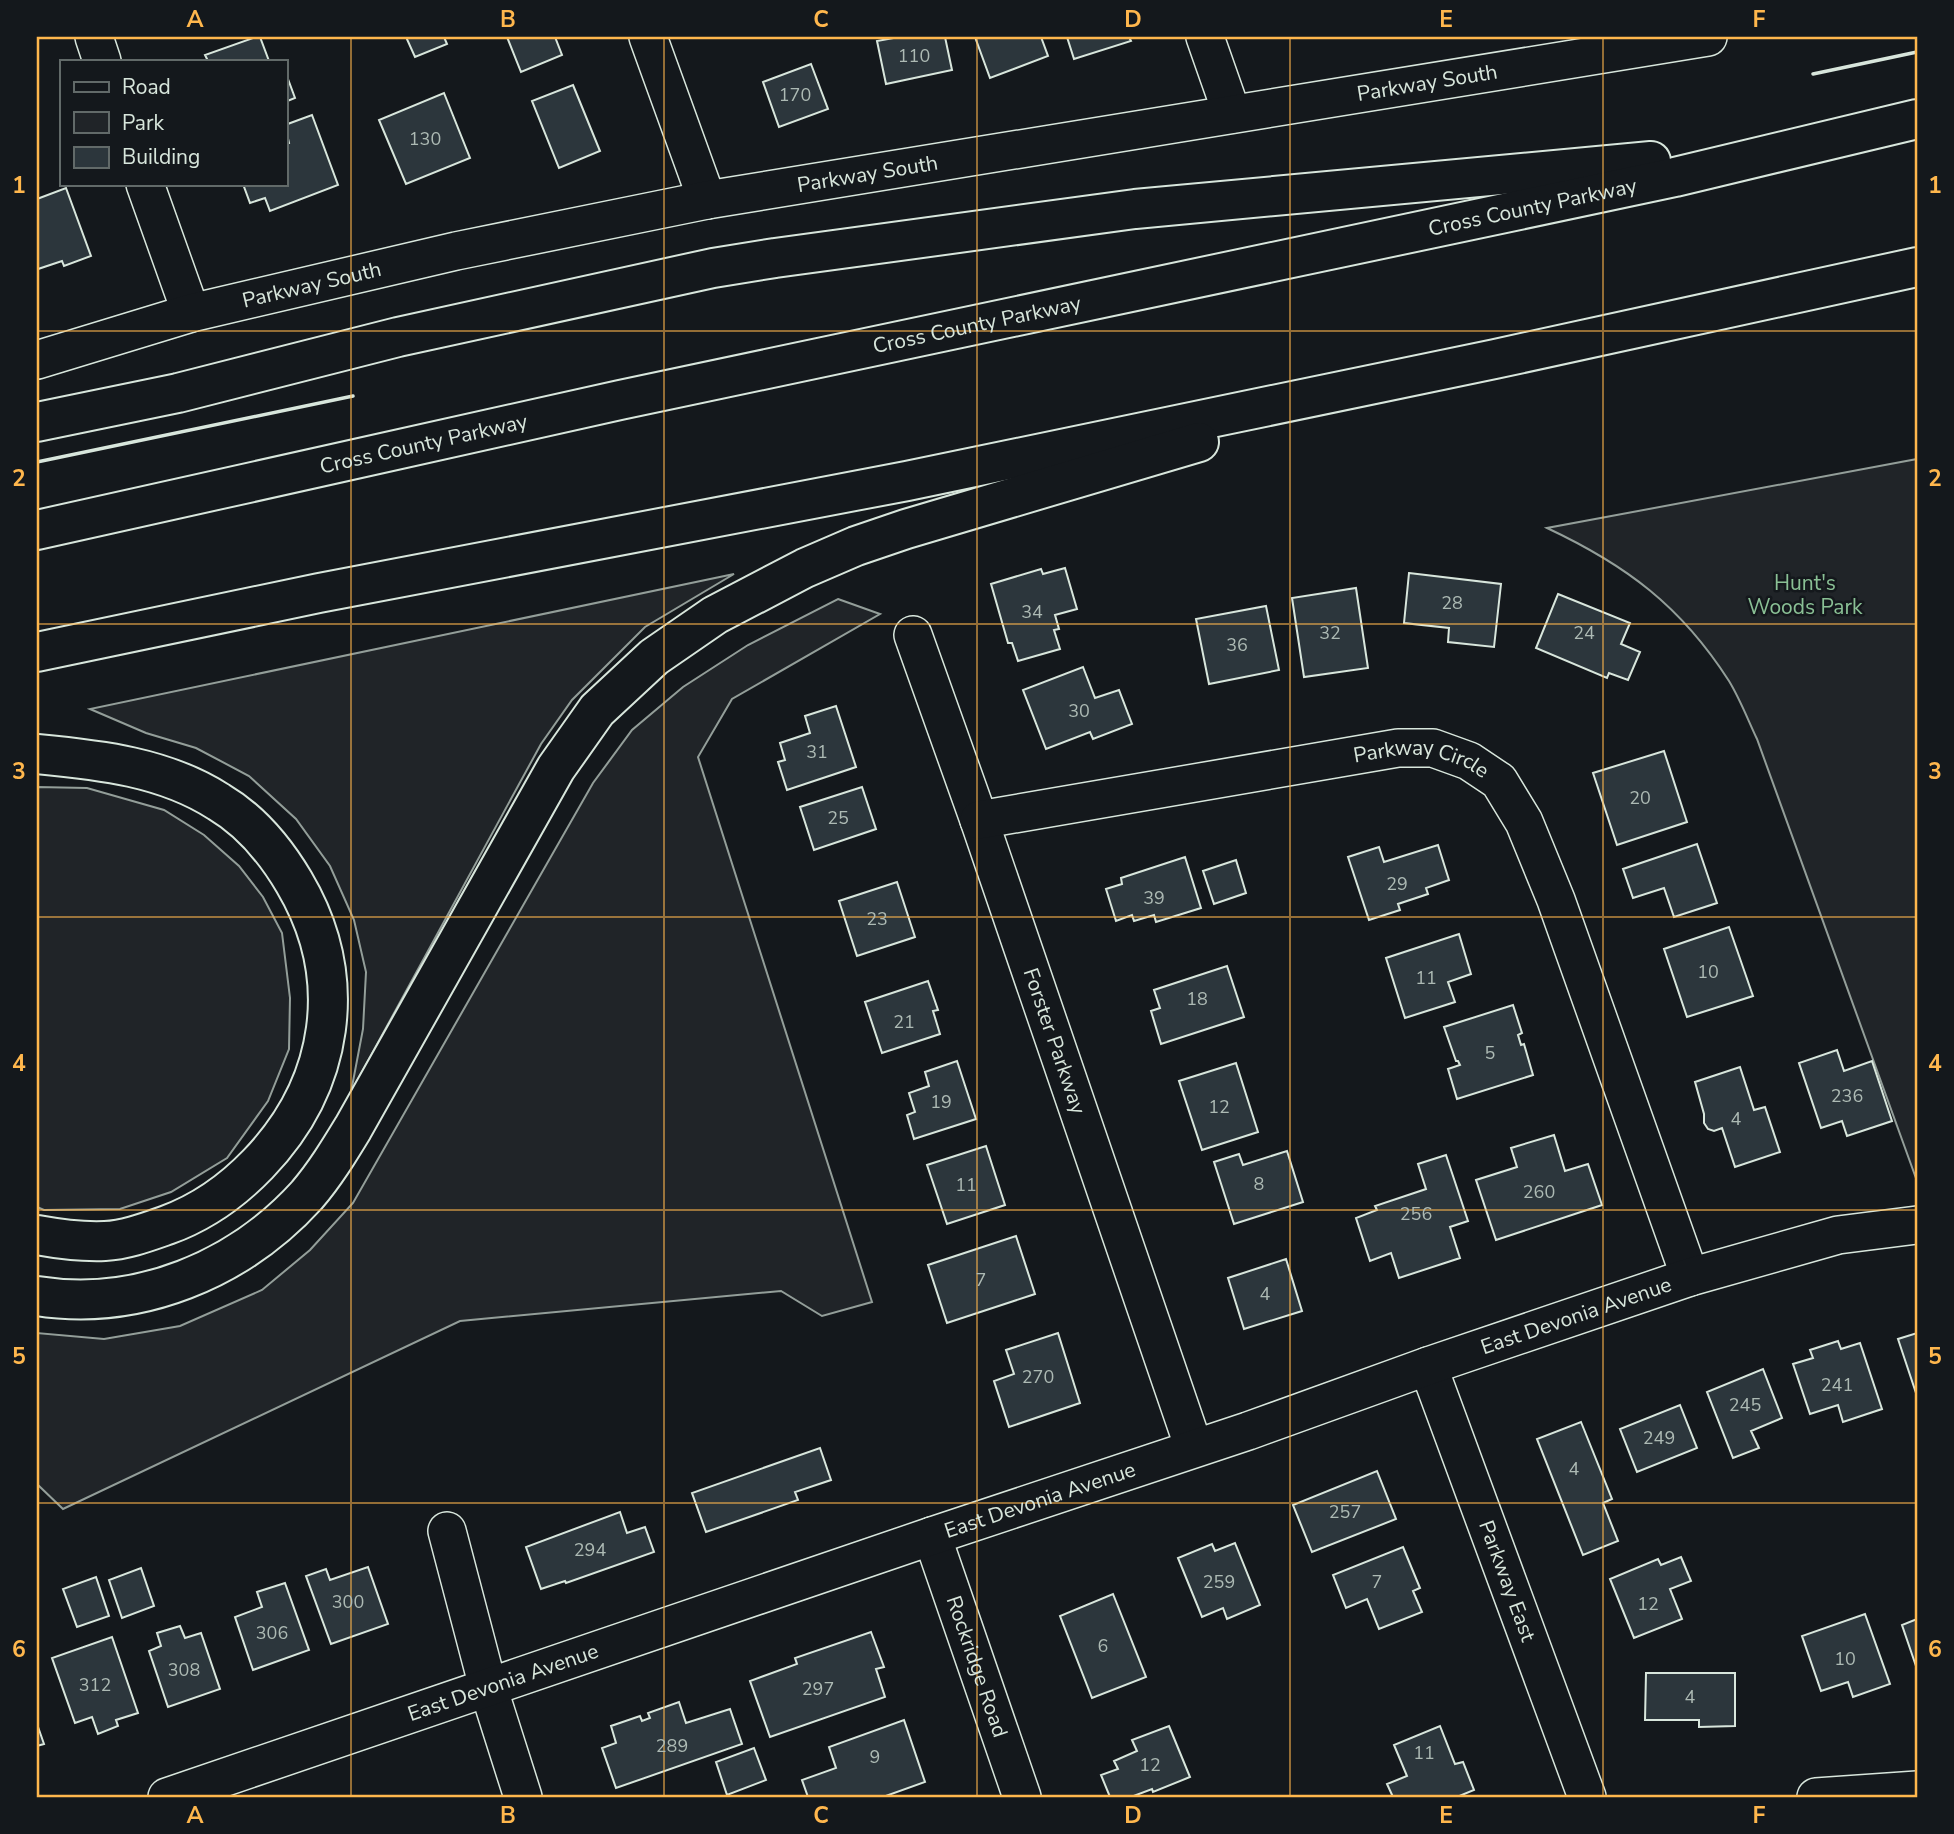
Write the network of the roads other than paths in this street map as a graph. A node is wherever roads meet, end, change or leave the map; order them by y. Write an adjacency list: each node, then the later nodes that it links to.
1 (94, 37): 5 (street)
2 (648, 37): 10 (street)
3 (1205, 37): 6 (street)
4 (1708, 37): 6 (street, Parkway South)
5 (103, 60)
6 (1232, 114): 10 (street, Parkway South)
7 (1917, 119): 8 (highway, Cross County Parkway)
8 (1796, 147): 15 (highway); 16 (highway, Cross County Parkway)
9 (146, 186): 12 (street)
10 (707, 201): 12 (street, Parkway South)
11 (1917, 267): 14 (highway)
12 (191, 313): 13 (street, Parkway South)
13 (37, 360)
14 (1424, 374): 18 (highway); 24 (highway)
15 (37, 422)
16 (37, 530)
17 (913, 635): 20 (street, Forster Parkway)
18 (37, 652)
19 (37, 754): 22 (highway)
20 (979, 821): 23 (street, Parkway Circle); 26 (street, Forster Parkway)
21 (1917, 1225): 23 (street, East Devonia Avenue)
22 (37, 1235)
23 (1690, 1277): 25 (street, East Devonia Avenue)
24 (37, 1296)
25 (1428, 1366): 26 (street, East Devonia Avenue); 34 (street, Parkway East)
26 (1194, 1448): 28 (street, East Devonia Avenue)
27 (447, 1531): 29 (street)
28 (932, 1536): 29 (street, East Devonia Avenue); 33 (street, Rockridge Road)
29 (488, 1687): 31 (street, East Devonia Avenue); 32 (street)
30 (1917, 1790): 35 (street)
31 (167, 1797)
32 (523, 1797)
33 (1022, 1797)
34 (1587, 1797)
35 (1816, 1797)

